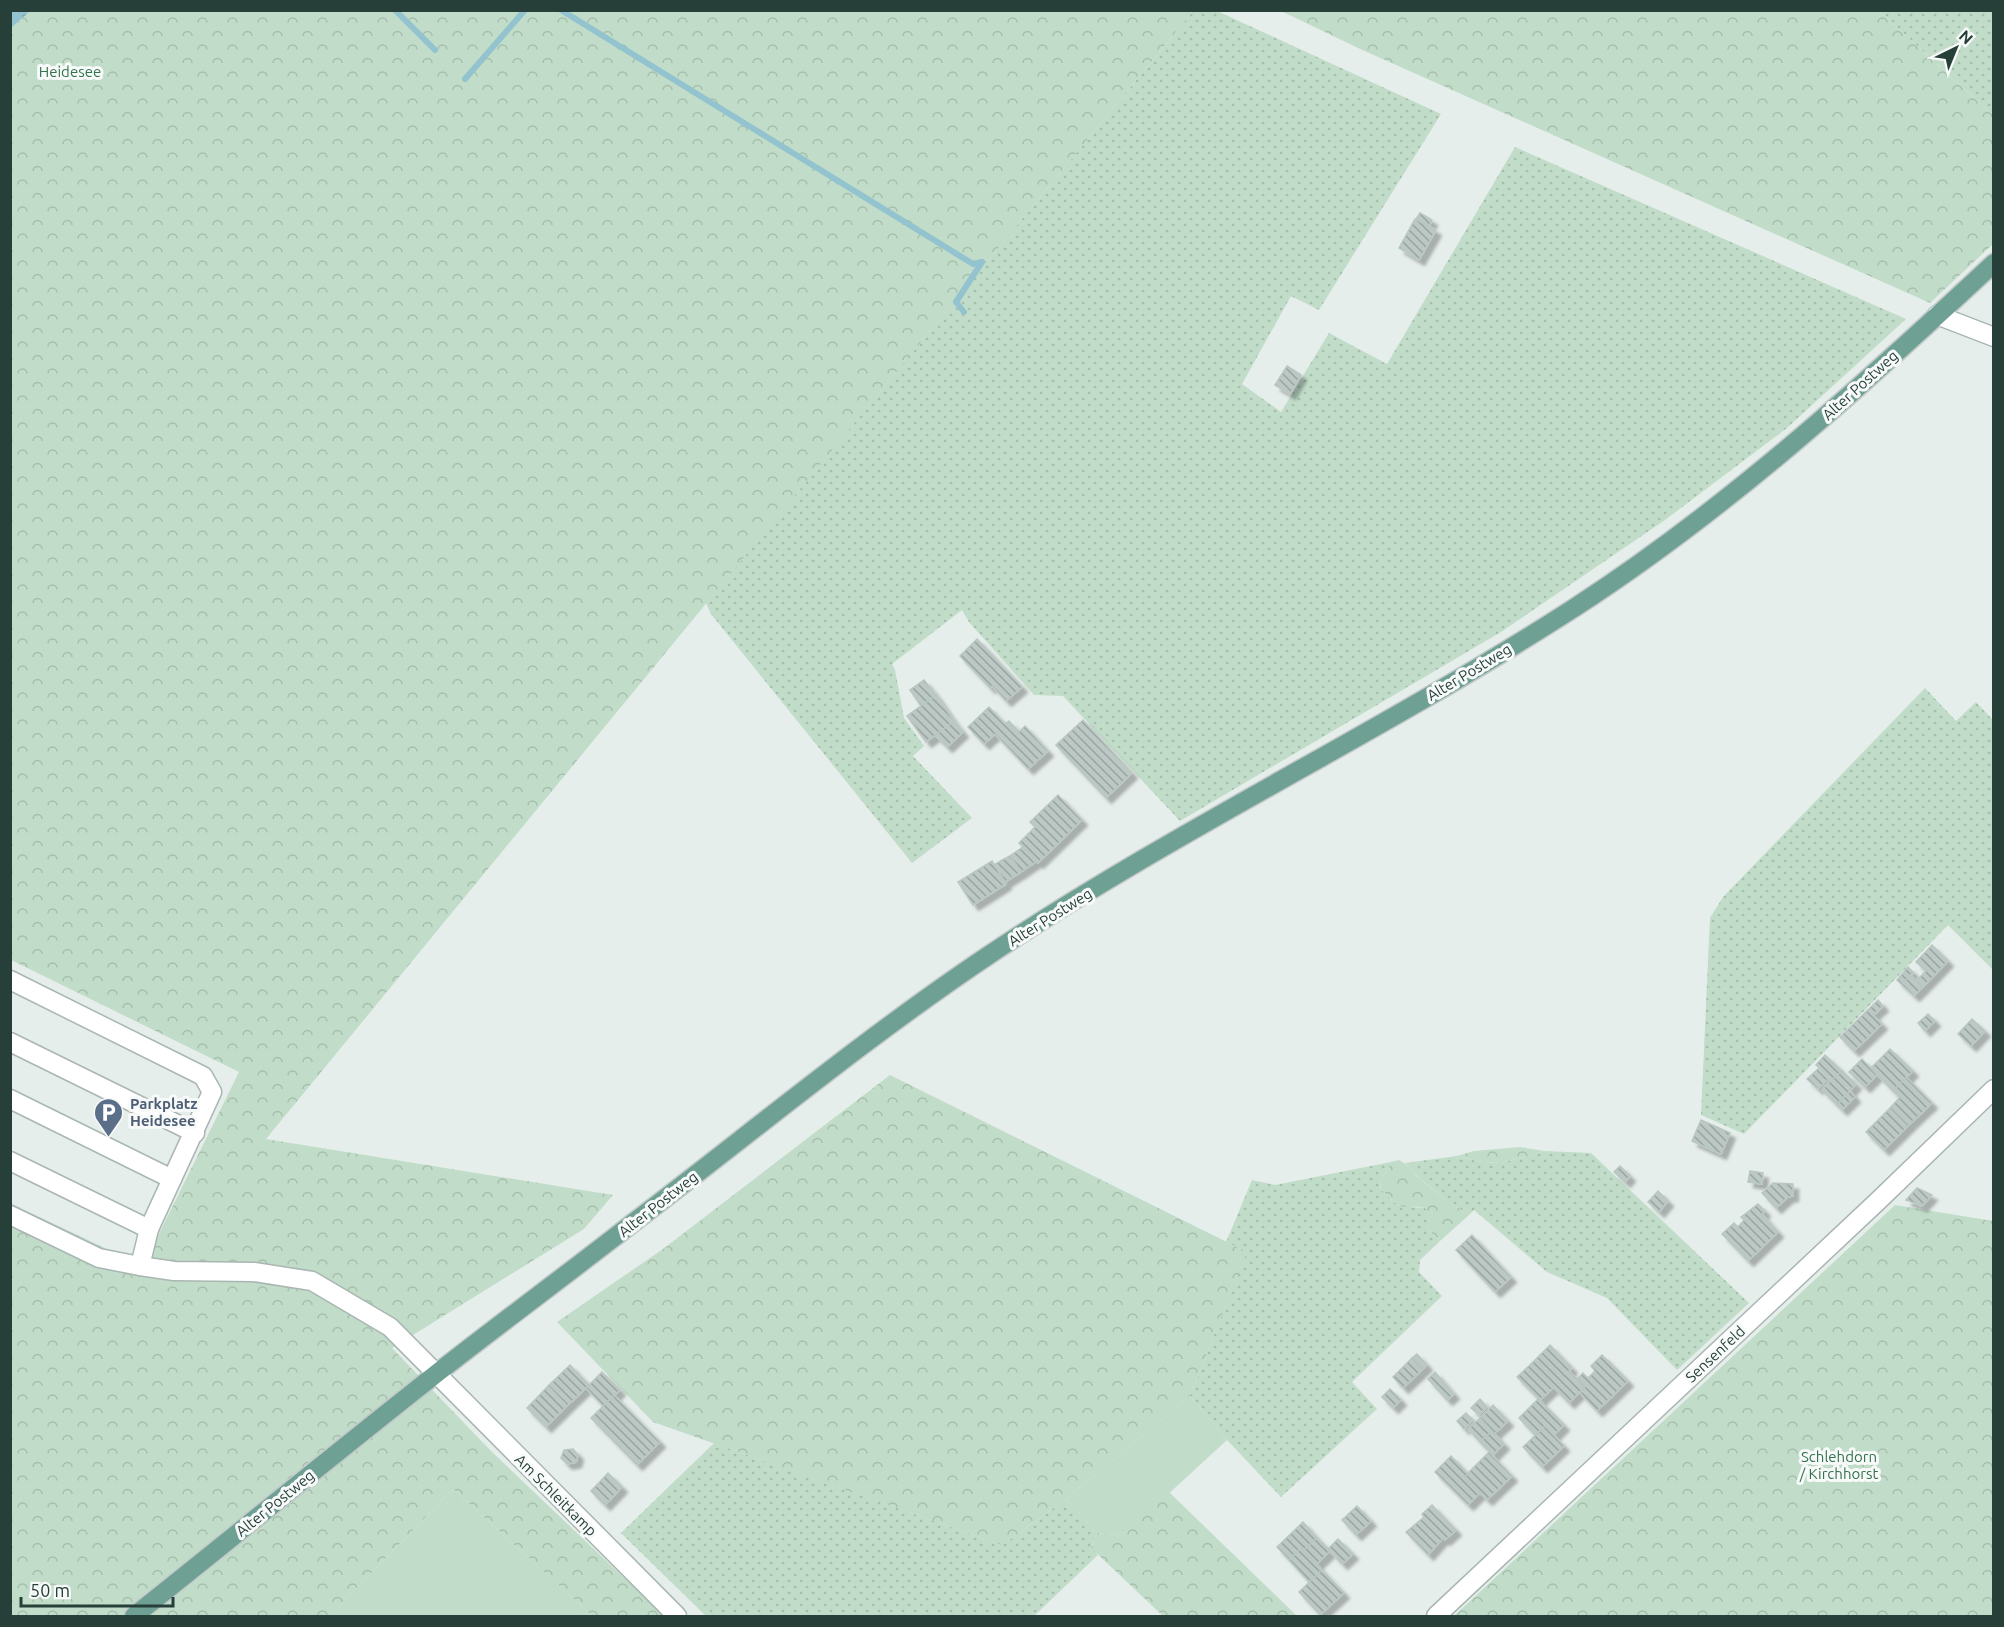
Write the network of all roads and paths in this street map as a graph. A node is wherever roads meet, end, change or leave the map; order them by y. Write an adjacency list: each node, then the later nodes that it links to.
1 (1994, 263): 2 (main road, Alter Postweg)
2 (1937, 315): 3 (street); 14 (main road, Alter Postweg)
3 (1994, 337)
4 (10, 980): 8 (street)
5 (10, 1042): 8 (street)
6 (1994, 1089): 17 (street, Sensenfeld)
7 (10, 1099): 10 (street)
8 (195, 1133): 10 (street)
9 (10, 1161): 12 (street)
10 (172, 1179): 12 (street)
11 (10, 1215): 13 (street, Am Schleitkamp)
12 (149, 1229): 13 (street)
13 (140, 1266): 14 (street, Am Schleitkamp)
14 (436, 1374): 15 (main road, Alter Postweg); 16 (street, Am Schleitkamp)
15 (134, 1617)
16 (677, 1617)
17 (1436, 1617)

